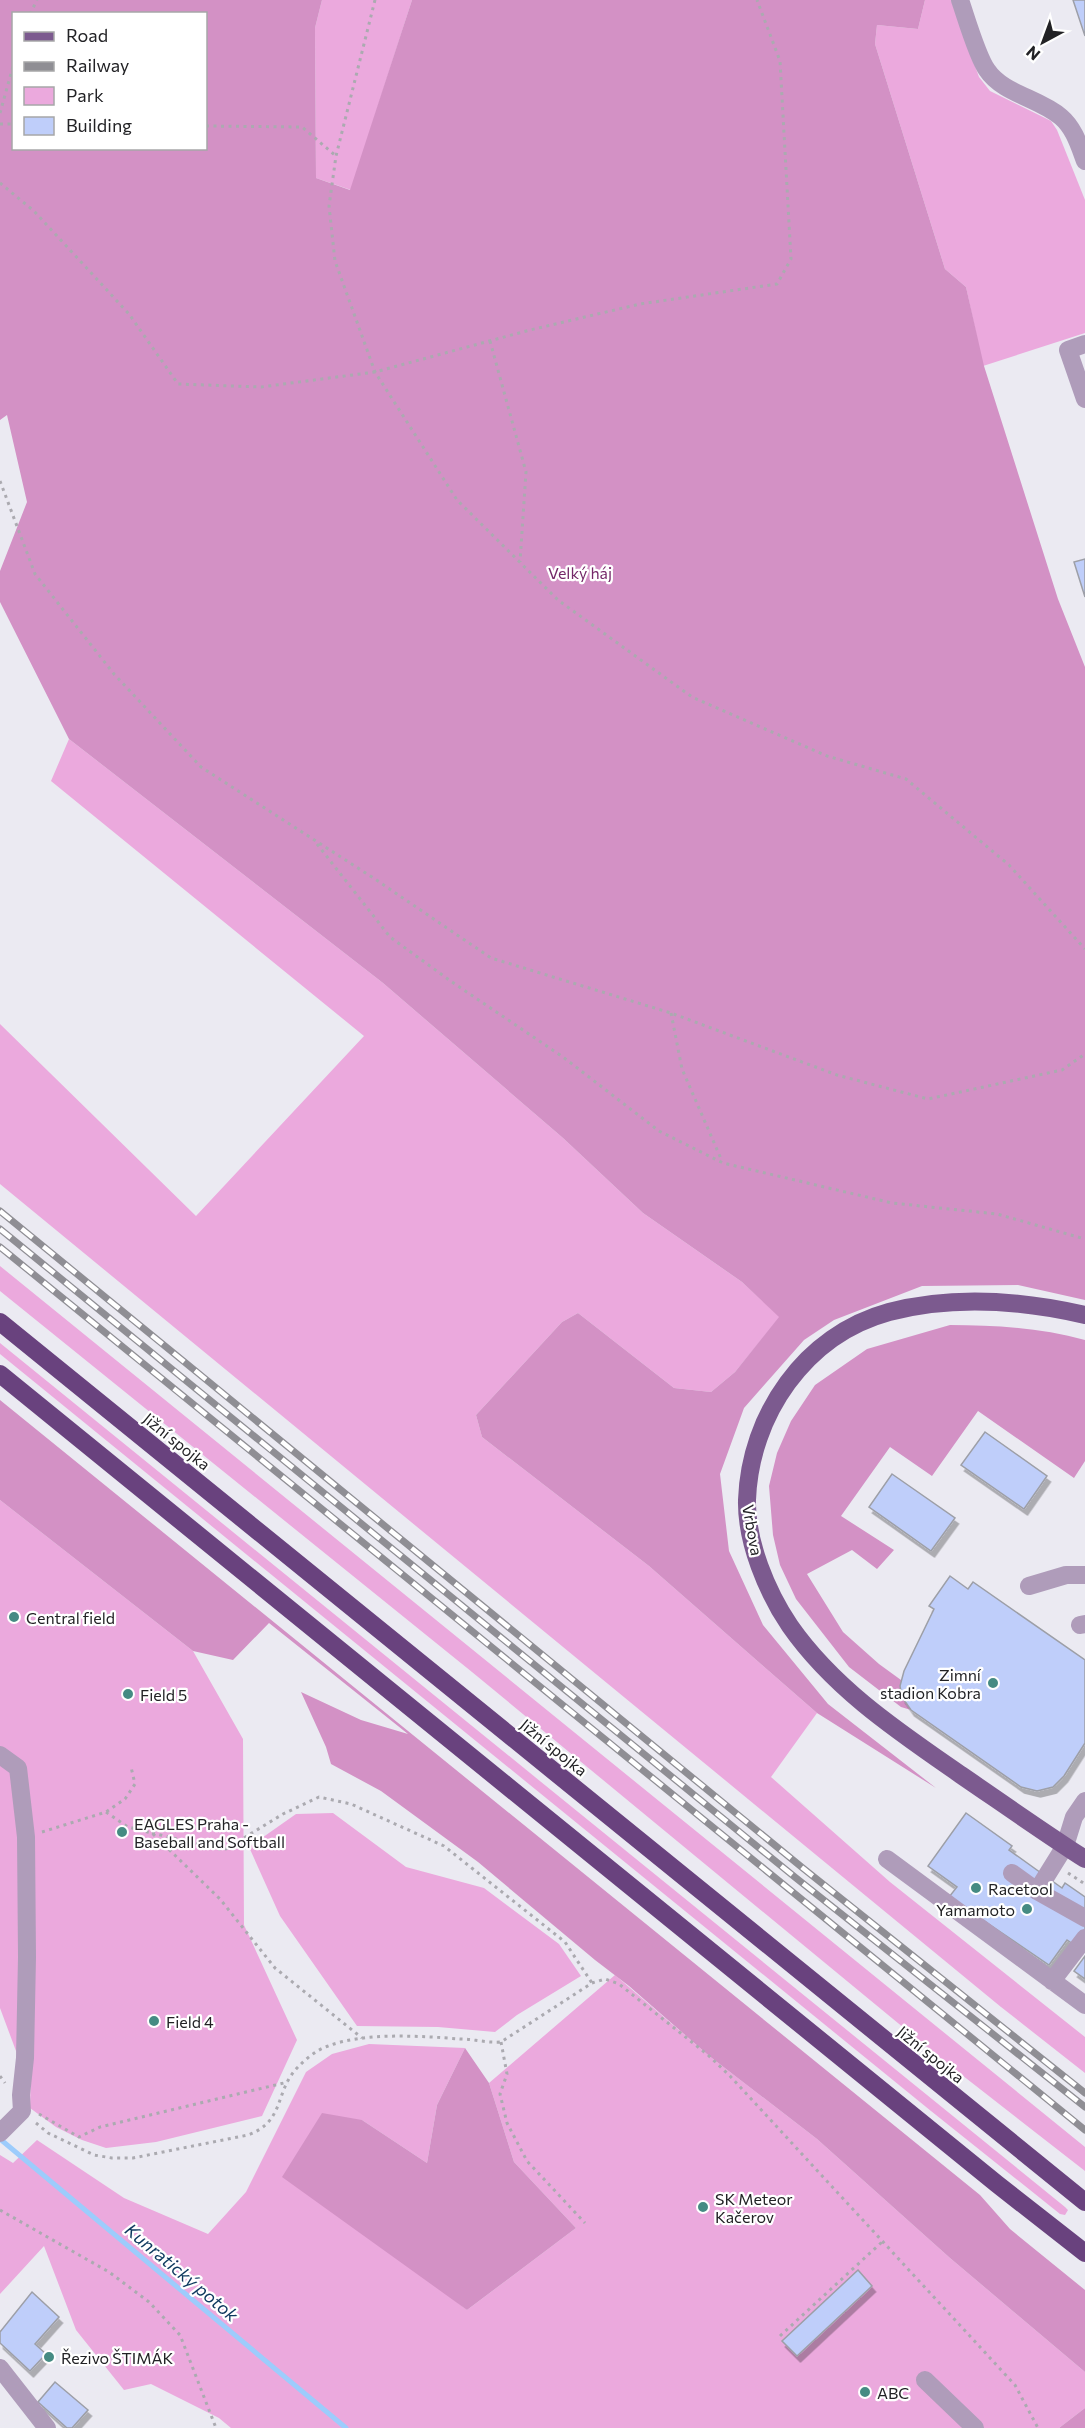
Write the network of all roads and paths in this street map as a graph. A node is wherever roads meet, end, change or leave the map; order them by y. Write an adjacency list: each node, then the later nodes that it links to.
1 (375, 0): 7 (path)
2 (757, 0): 10 (path)
3 (960, 0): 8 (street)
4 (12, 70): 5 (path)
5 (0, 113)
6 (207, 126): 7 (path)
7 (336, 156): 12 (path)
8 (1085, 161)
9 (0, 183): 12 (path)
10 (490, 341): 12 (path); 15 (path)
11 (1085, 344): 13 (street)
12 (375, 372): 15 (path)
13 (1085, 399)
14 (0, 481): 16 (path)
15 (520, 562): 17 (path)
16 (315, 841): 18 (path); 20 (path)
17 (1085, 949)
18 (671, 1013): 19 (path); 20 (path)
19 (1085, 1054)
20 (723, 1163): 21 (path)
21 (1085, 1239)
22 (1085, 1315): 33 (main road, Vrbova)
23 (0, 1322): 49 (highway, Jižní spojka)
24 (0, 1374): 53 (highway)
25 (1085, 1575): 26 (street)
26 (1029, 1586)
27 (0, 1755): 32 (street)
28 (130, 1767): 30 (path)
29 (1085, 1801): 33 (street)
30 (106, 1812): 31 (path); 32 (path)
31 (152, 1833): 41 (path); 43 (path)
32 (26, 1837): 47 (street)
33 (1065, 1846): 35 (main road, Vrbova); 37 (street)
34 (887, 1859): 40 (street)
35 (1085, 1859)
36 (1012, 1873): 37 (street)
37 (1037, 1891): 38 (street)
38 (1085, 1918)
39 (1085, 1938): 40 (street)
40 (1053, 1981): 42 (street)
41 (592, 1983): 44 (path); 52 (path)
42 (1085, 2005)
43 (363, 2039): 44 (path); 46 (path)
44 (501, 2042): 51 (path)
45 (0, 2076): 47 (path)
46 (288, 2082): 47 (path); 47 (path)
47 (22, 2111): 48 (street)
48 (5, 2129)
49 (1085, 2202)
50 (0, 2210): 58 (path)
51 (585, 2223)
52 (882, 2242): 54 (path); 60 (path)
53 (1085, 2253)
54 (780, 2336)
55 (0, 2368): 57 (street)
56 (925, 2380): 59 (street)
57 (47, 2428)
58 (216, 2428)
59 (975, 2428)
60 (1038, 2428)

